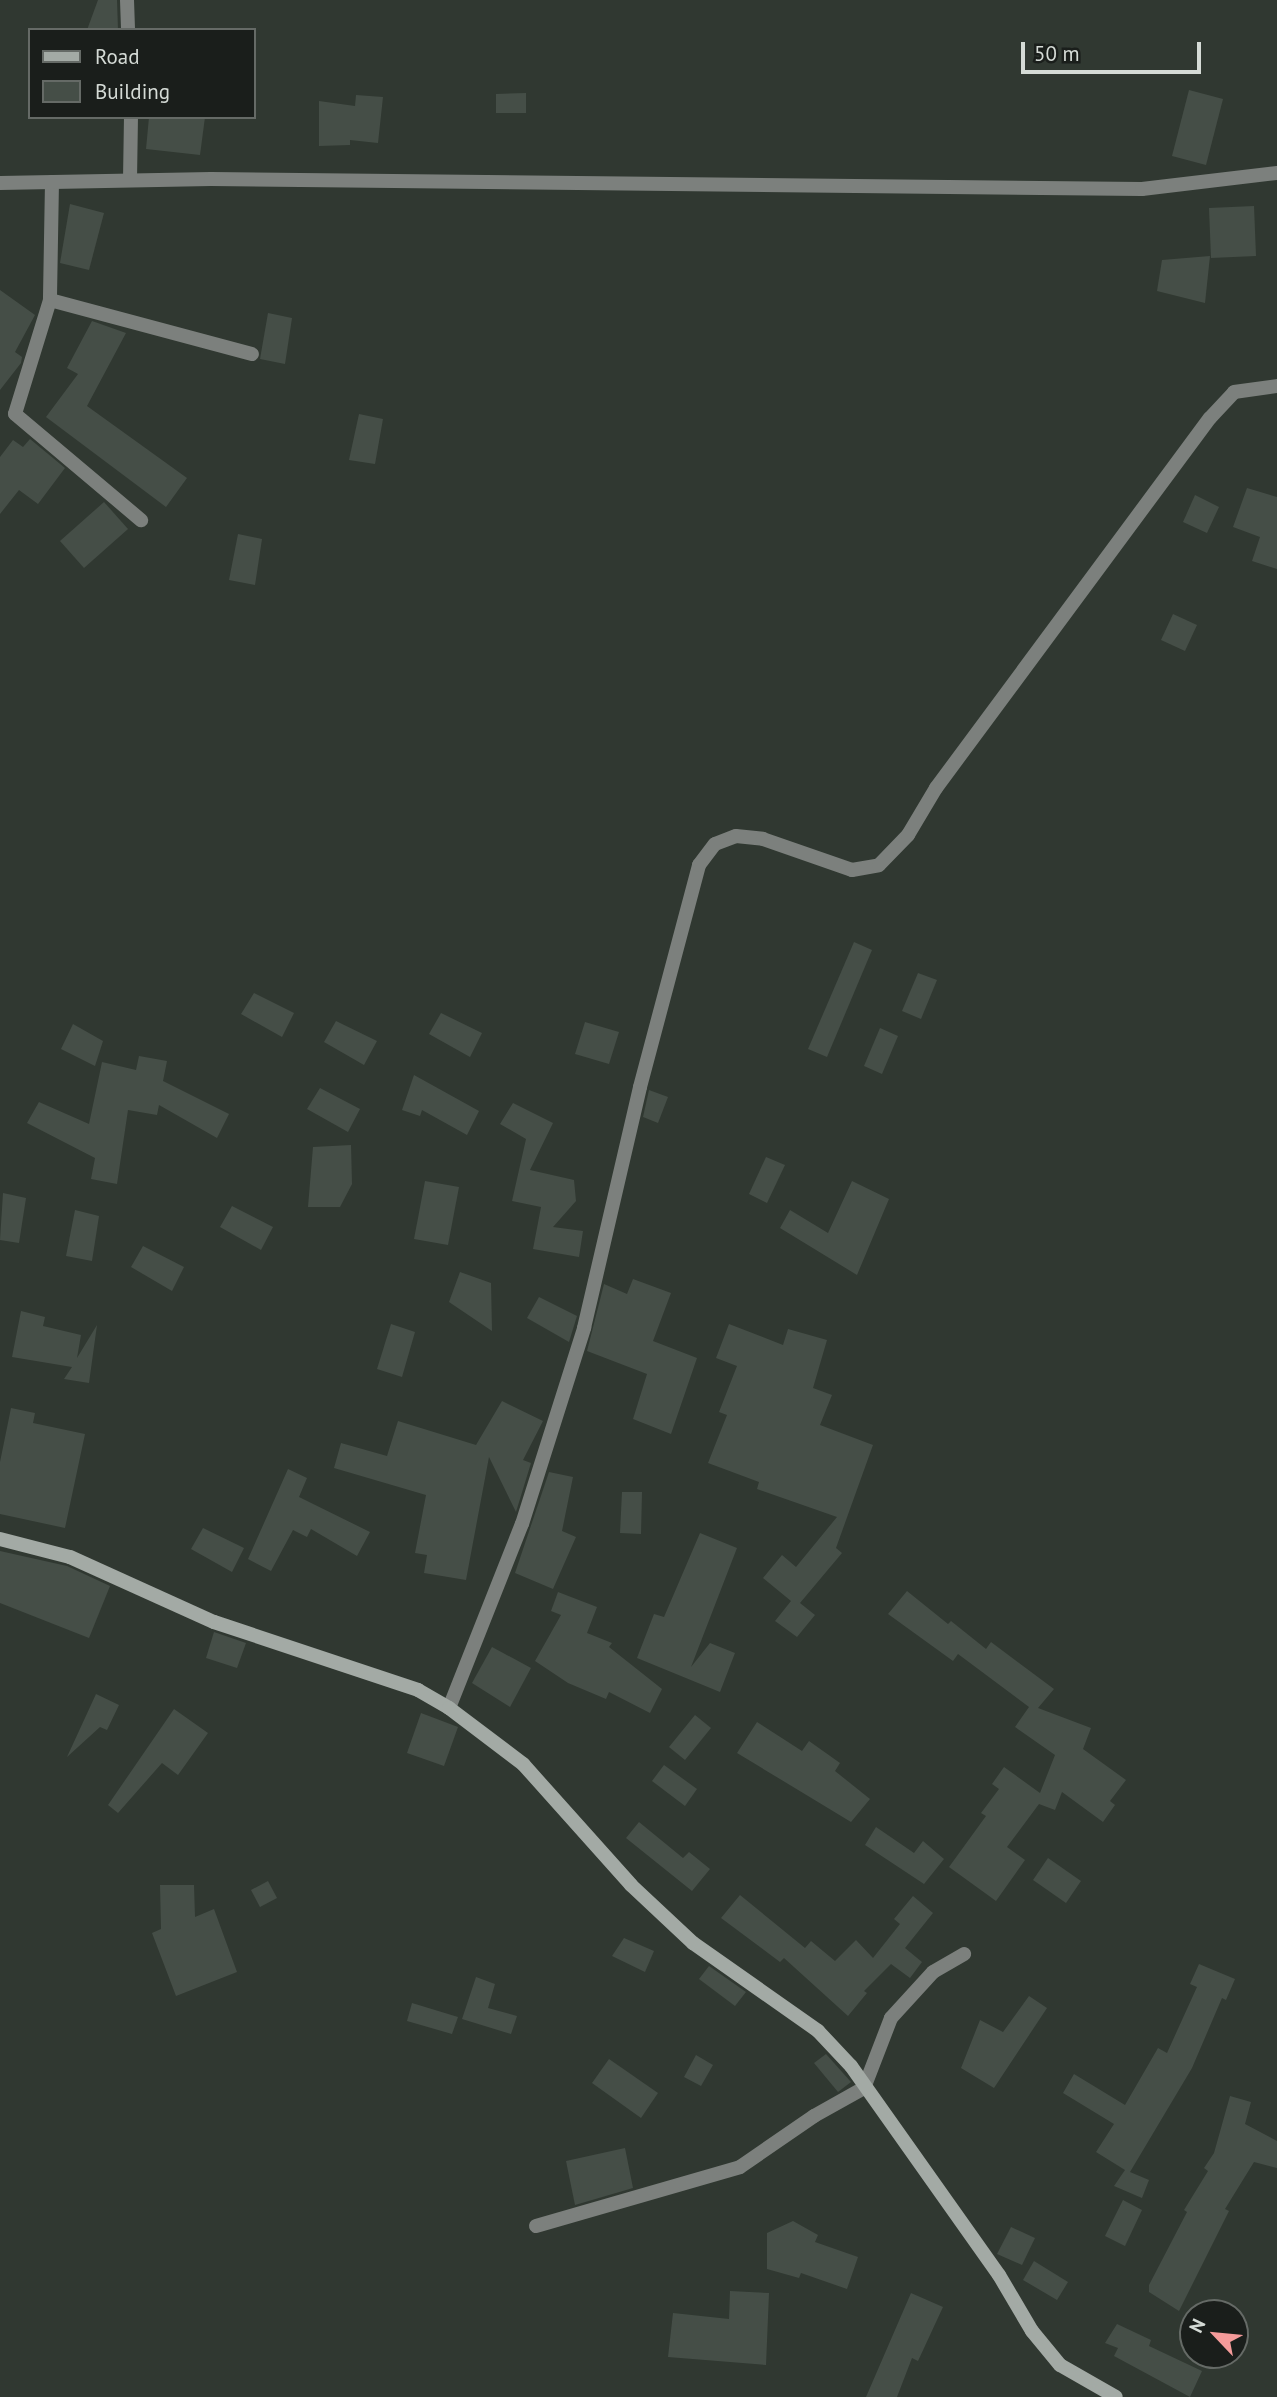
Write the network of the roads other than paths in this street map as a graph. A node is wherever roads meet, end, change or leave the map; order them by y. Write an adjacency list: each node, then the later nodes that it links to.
1 (127, 0): 2 (street)
2 (128, 28)
3 (131, 119): 5 (street)
4 (1277, 173): 5 (street)
5 (130, 180): 6 (street)
6 (52, 181): 7 (street); 8 (street)
7 (0, 183)
8 (50, 300): 9 (street); 11 (street)
9 (252, 354)
10 (1277, 386): 13 (street)
11 (141, 520)
12 (0, 1539): 13 (street)
13 (449, 1708): 15 (street)
14 (964, 1954): 15 (street)
15 (864, 2088): 16 (street); 17 (street)
16 (537, 2226)
17 (1116, 2397)

